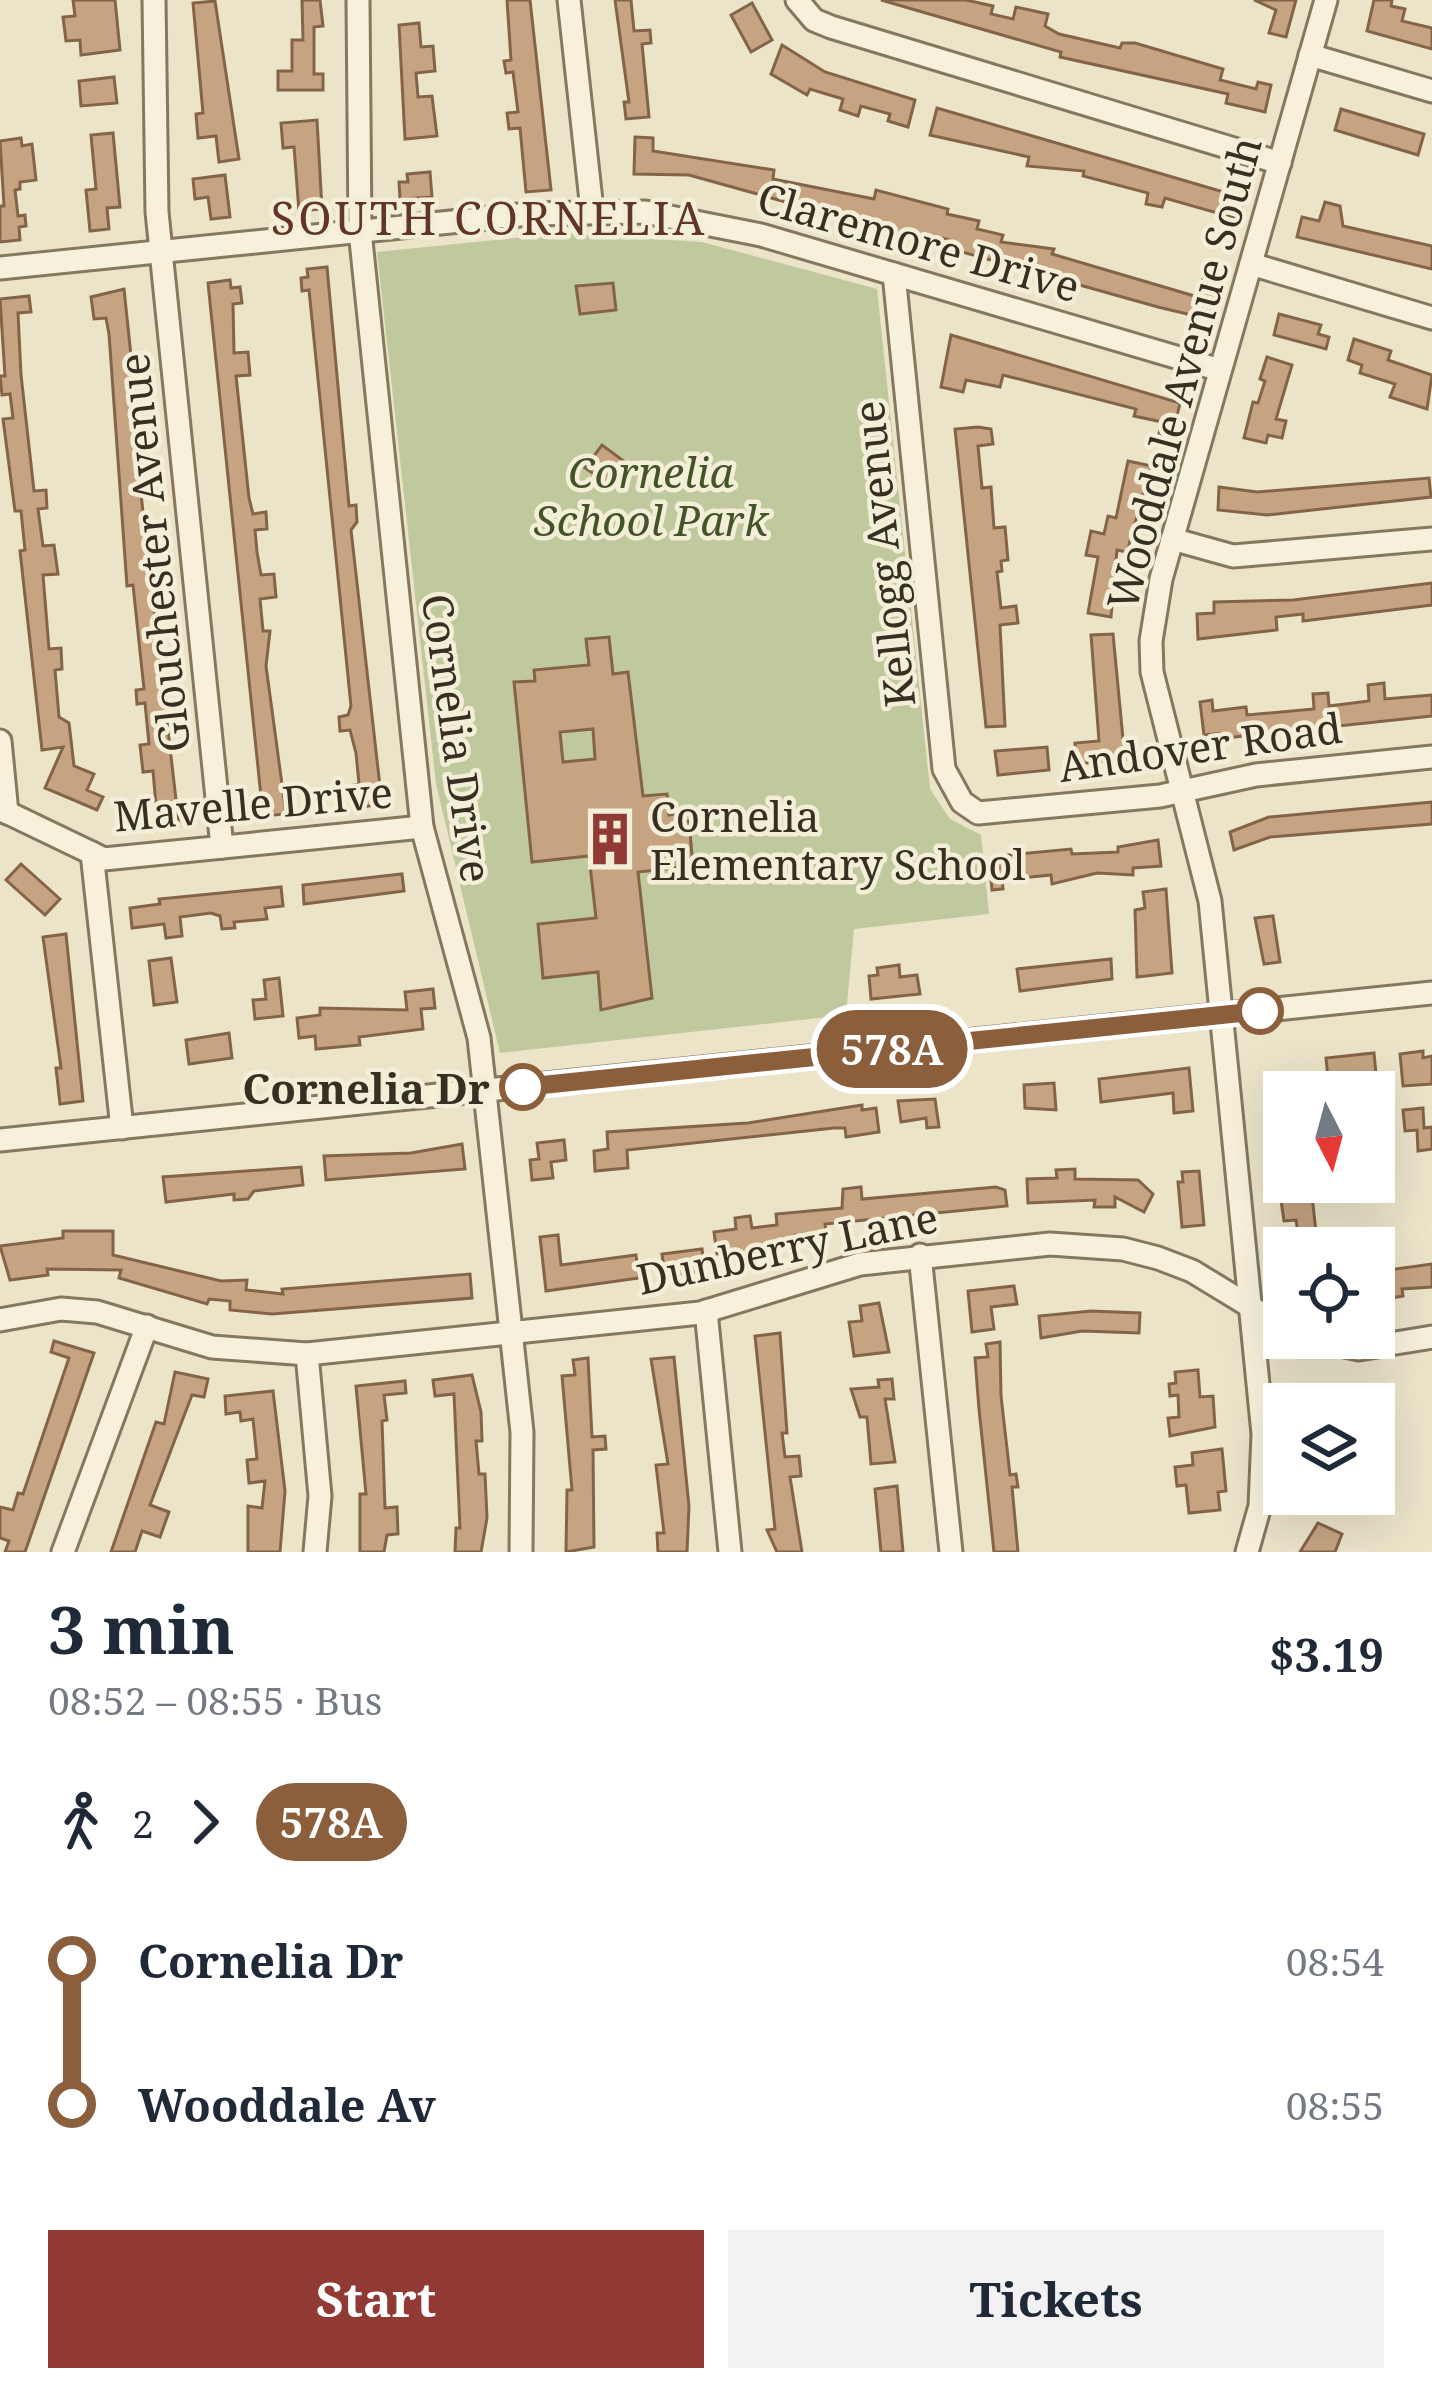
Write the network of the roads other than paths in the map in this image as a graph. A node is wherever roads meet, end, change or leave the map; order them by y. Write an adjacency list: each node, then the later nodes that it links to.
1 (154, 0): 11 (street, Glouchester Avenue)
2 (358, 0): 10 (street, Cornelia Drive)
3 (569, 0): 9 (street)
4 (796, 0): 8 (street)
5 (1326, 0): 6 (street, Wooddale Avenue South)
6 (1310, 55): 7 (street); 8 (street, Wooddale Avenue South)
7 (1432, 91)
8 (1280, 163): 12 (street, Wooddale Avenue South)
9 (592, 210): 10 (street, Claremore Drive); 14 (street, Claremore Drive)
10 (361, 231): 11 (street, Claremore Drive); 24 (street, Cornelia Drive)
11 (161, 252): 13 (street, Claremore Drive); 25 (street, Glouchester Avenue)
12 (1251, 264): 15 (street); 16 (street, Wooddale Avenue South)
13 (0, 268)
14 (894, 274): 16 (street, Claremore Drive); 23 (street, Kellogg Avenue)
15 (1432, 318)
16 (1220, 370): 18 (street, Wooddale Avenue South)
17 (1432, 538): 18 (street)
18 (1172, 539): 21 (street, Wooddale Avenue South)
19 (0, 741): 22 (street)
20 (1432, 757): 21 (street, Andover Road)
21 (1184, 793): 23 (street, Andover Road); 28 (street, Wooddale Avenue South)
22 (4, 811): 26 (street)
23 (979, 813)
24 (422, 827): 25 (street, Mavelle Drive); 29 (street, Cornelia Drive)
25 (222, 847): 26 (street, Mavelle Drive)
26 (92, 853): 30 (street)
27 (1432, 993): 28 (street)
28 (1221, 1015): 29 (street); 33 (street, Wooddale Avenue South)
29 (485, 1091): 30 (street); 38 (street, Cornelia Drive)
30 (122, 1128): 31 (street)
31 (0, 1140)
32 (920, 1255): 33 (street, Dunberry Lane); 34 (street, Dunberry Lane); 46 (street)
33 (1250, 1306): 35 (street, Dunberry Lane); 47 (street, Wooddale Avenue South)
34 (706, 1311): 38 (street, Dunberry Lane); 45 (street)
35 (1263, 1314)
36 (0, 1319): 37 (street, Dunberry Lane)
37 (147, 1326): 41 (street, Dunberry Lane); 42 (street)
38 (511, 1332): 41 (street, Dunberry Lane); 44 (street, Cornelia Drive)
39 (1432, 1336): 40 (street)
40 (1395, 1342)
41 (307, 1354): 43 (street)
42 (63, 1552)
43 (315, 1552)
44 (521, 1552)
45 (730, 1552)
46 (951, 1552)
47 (1247, 1552)

